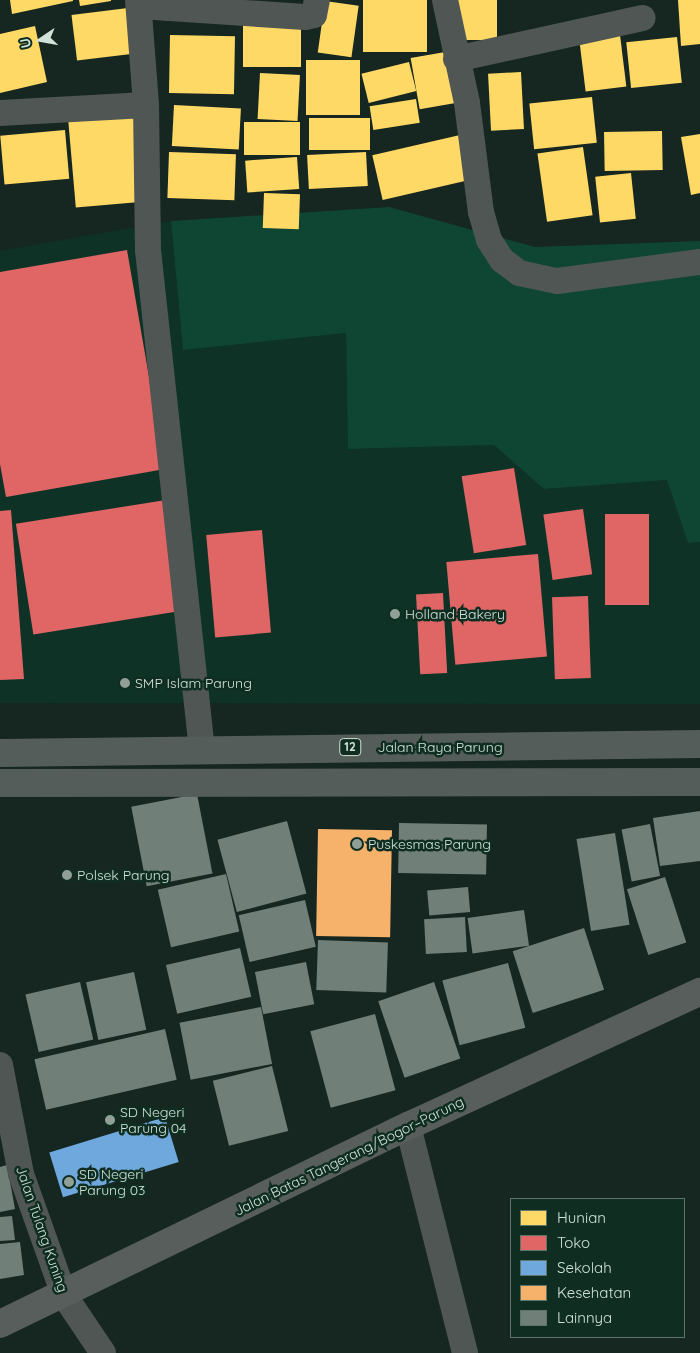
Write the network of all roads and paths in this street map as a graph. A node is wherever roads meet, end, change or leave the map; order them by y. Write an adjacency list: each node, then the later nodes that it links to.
1 (317, 0): 3 (street)
2 (445, 0): 5 (street)
3 (139, 3): 6 (street)
4 (643, 18): 5 (street)
5 (456, 59): 8 (street)
6 (146, 105): 7 (street); 11 (street)
7 (0, 113)
8 (700, 262)
9 (700, 744): 10 (highway, Jalan Raya Parung / 12)
10 (297, 747): 11 (highway, Jalan Raya Parung / 12); 13 (highway)
11 (202, 750): 12 (highway, Jalan Raya Parung / 12)
12 (0, 753)
13 (297, 780): 14 (highway); 15 (highway)
14 (700, 782)
15 (0, 783)
16 (700, 992): 18 (main road, Jalan Batas Tangerang/Bogor–Parung)
17 (0, 1065): 19 (street, Jalan Tulang Kuning)
18 (408, 1126): 19 (main road, Jalan Batas Tangerang/Bogor–Parung); 22 (street)
19 (64, 1295): 20 (main road, Jalan Batas Tangerang/Bogor–Parung); 21 (street, Jalan Tulang Kuning)
20 (0, 1324)
21 (103, 1353)
22 (465, 1353)

